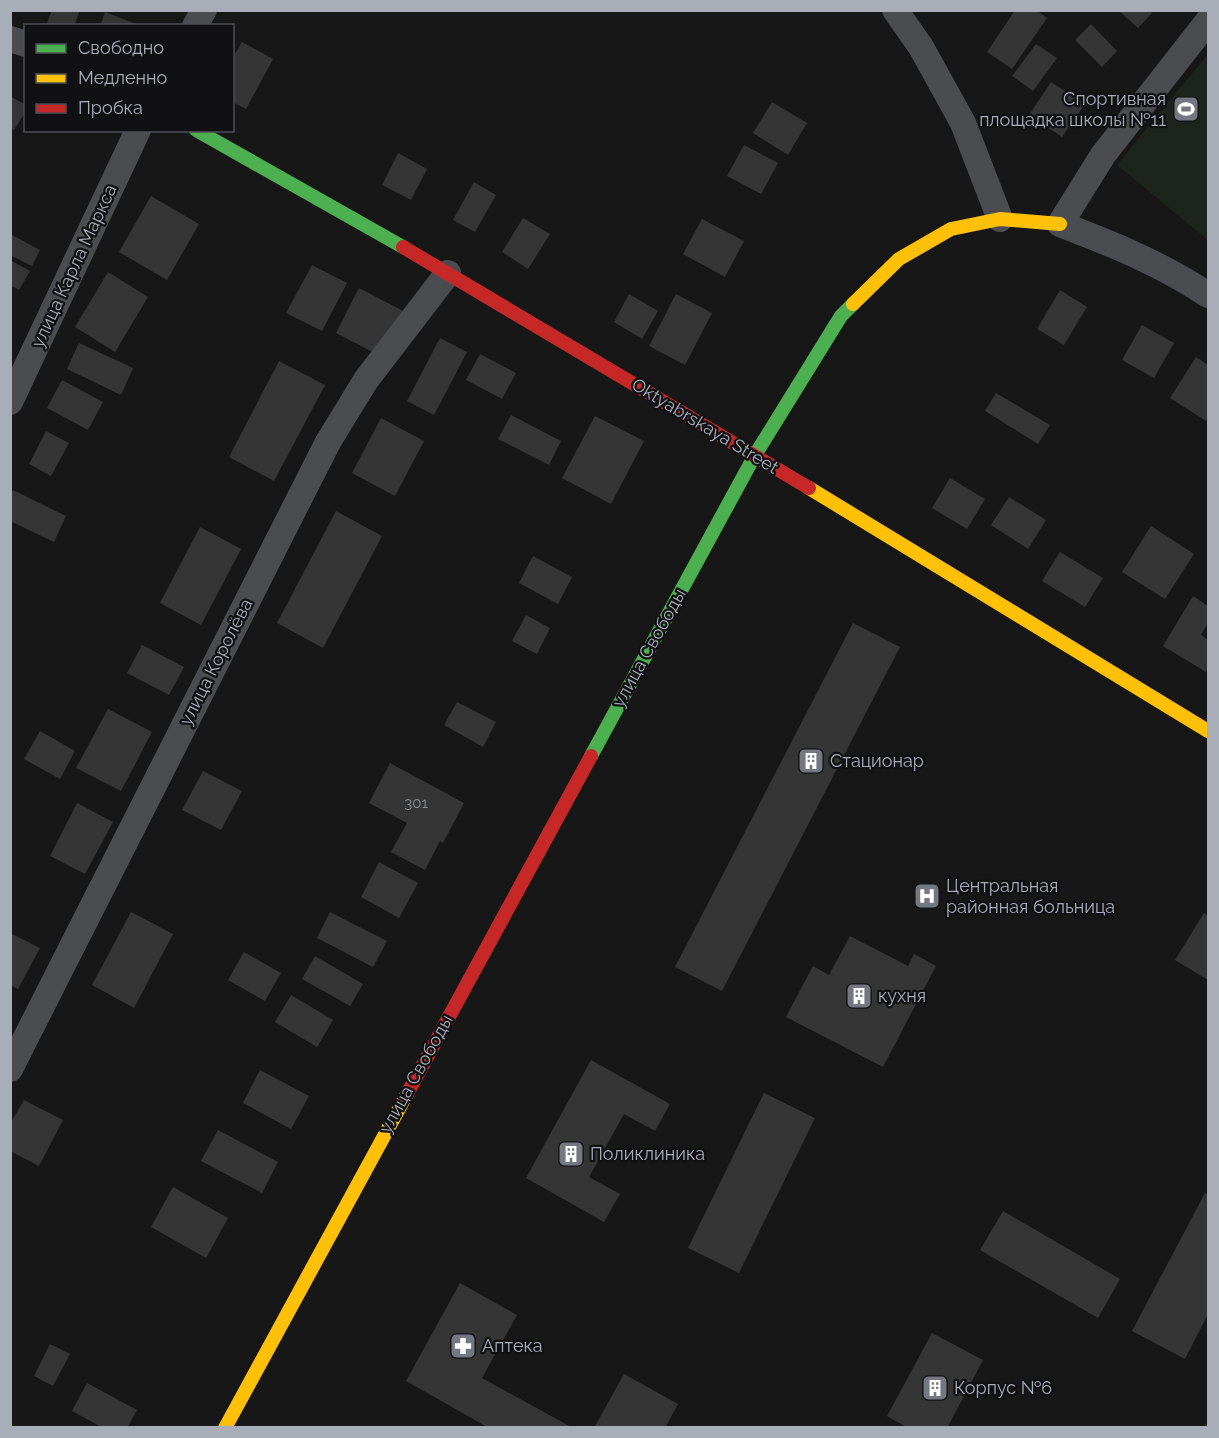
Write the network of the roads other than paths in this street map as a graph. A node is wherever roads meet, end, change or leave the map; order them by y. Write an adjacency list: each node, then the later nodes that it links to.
1 (204, 10): 4 (street)
2 (895, 10): 7 (street)
3 (1209, 21): 8 (street)
4 (196, 24)
5 (137, 132): 11 (street, улица Карла Маркса)
6 (200, 132): 9 (street, Oktyabrskaya Street)
7 (1000, 219): 8 (street, улица Свободы); 12 (street, улица Свободы)
8 (1060, 224): 10 (street)
9 (448, 273): 12 (street, Oktyabrskaya Street); 14 (street, улица Королёва)
10 (1209, 295)
11 (10, 402)
12 (755, 455): 13 (street, Oktyabrskaya Street); 15 (street, улица Свободы)
13 (1209, 731)
14 (10, 1069)
15 (225, 1428)

